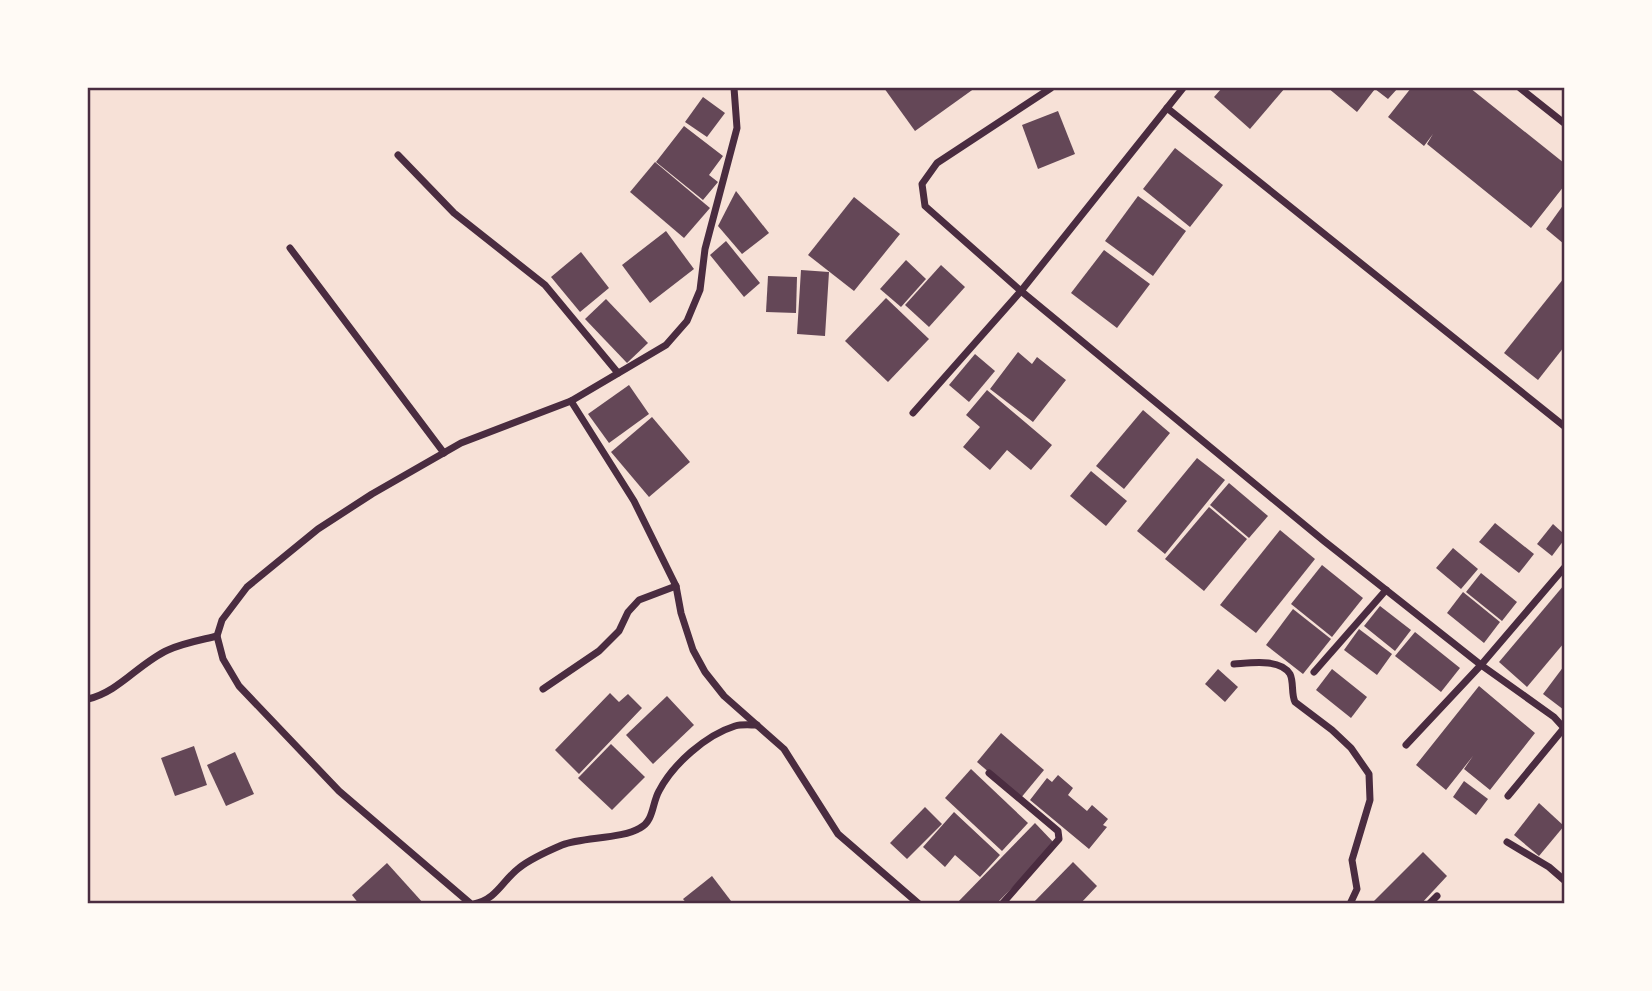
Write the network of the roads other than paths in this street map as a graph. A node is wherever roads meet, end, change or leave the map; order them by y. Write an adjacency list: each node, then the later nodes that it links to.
1 (734, 88): 10 (street)
2 (1051, 88): 9 (street)
3 (1183, 88): 5 (street)
4 (1520, 88): 6 (street)
5 (1167, 108): 9 (street); 13 (street)
6 (1564, 123)
7 (398, 155): 10 (street)
8 (290, 248): 14 (street)
9 (1021, 291): 12 (street); 17 (street)
10 (618, 373): 11 (street)
11 (571, 401): 14 (street); 16 (street)
12 (913, 414)
13 (1564, 426)
14 (444, 453): 18 (street)
15 (1564, 568): 20 (street)
16 (676, 586): 22 (street); 24 (street)
17 (1386, 590): 20 (street); 21 (street)
18 (217, 636): 23 (street); 32 (street)
19 (1234, 664): 35 (street)
20 (1481, 665): 25 (street); 26 (street)
21 (1314, 672)
22 (543, 689)
23 (88, 699)
24 (757, 725): 32 (street); 33 (street)
25 (1564, 728): 28 (street)
26 (1406, 744)
27 (989, 773): 34 (street)
28 (1508, 796)
29 (1507, 842): 30 (street)
30 (1564, 880)
31 (1437, 896): 36 (street)
32 (473, 904)
33 (919, 904)
34 (1002, 904)
35 (1350, 904)
36 (1429, 904)

